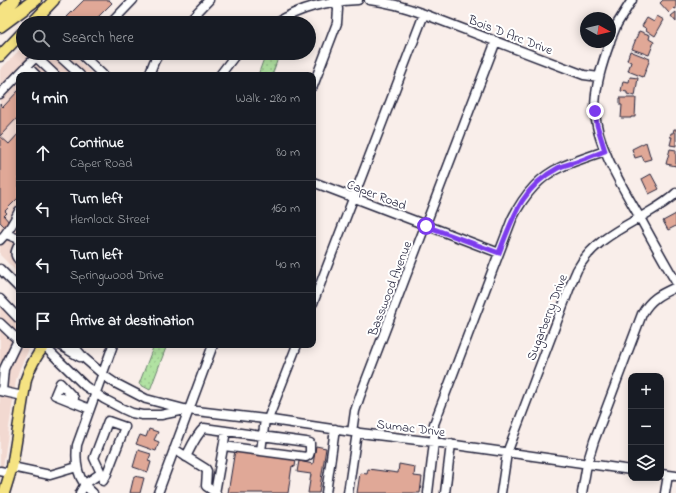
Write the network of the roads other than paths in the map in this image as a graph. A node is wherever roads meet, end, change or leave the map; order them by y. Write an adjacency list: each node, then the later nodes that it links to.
1 (14, 0): 12 (highway)
2 (35, 0): 16 (highway)
3 (54, 0): 10 (main road)
4 (133, 0): 13 (street)
5 (209, 0): 14 (street)
6 (358, 0): 9 (street)
7 (369, 0): 11 (street, Bois D Arc Drive)
8 (632, 0): 17 (street)
9 (336, 1): 15 (street); 38 (street)
10 (40, 14)
11 (424, 14): 19 (street, Bois D Arc Drive); 43 (street)
12 (0, 15)
13 (118, 16)
14 (193, 16)
15 (289, 16)
16 (0, 26)
17 (616, 27)
18 (16, 39): 21 (main road)
19 (496, 42): 36 (street, Bois D Arc Drive); 46 (street, Basswood Avenue)
20 (608, 48): 36 (street)
21 (0, 56)
22 (33, 60): 28 (street)
23 (42, 60): 31 (street)
24 (64, 60): 32 (street)
25 (88, 60): 33 (street)
26 (155, 60): 34 (street)
27 (231, 60): 35 (street)
28 (28, 66): 29 (street); 30 (street)
29 (22, 72)
30 (33, 72)
31 (52, 72)
32 (77, 72)
33 (100, 72)
34 (150, 72)
35 (222, 72)
36 (599, 77): 40 (street)
37 (16, 78): 39 (street)
38 (316, 78)
39 (0, 94)
40 (605, 151): 45 (street); 50 (street)
41 (316, 183): 43 (street, Caper Road)
42 (676, 193): 45 (street, Sugarberry Drive)
43 (354, 198): 46 (street, Caper Road); 57 (street)
44 (16, 218): 47 (street)
45 (640, 218): 53 (street); 89 (street, Sugarberry Drive)
46 (426, 226): 50 (street, Caper Road); 82 (street, Basswood Avenue)
47 (6, 234): 48 (street); 49 (street)
48 (16, 238)
49 (0, 240)
50 (499, 253): 84 (street)
51 (0, 269): 52 (street)
52 (10, 280): 54 (street); 56 (street)
53 (676, 282)
54 (16, 285)
55 (676, 287): 91 (street)
56 (16, 288)
57 (316, 295)
58 (0, 299): 59 (street)
59 (16, 316)
60 (0, 323): 61 (street)
61 (16, 338)
62 (16, 344): 72 (street)
63 (43, 348): 75 (main road)
64 (48, 348): 74 (street, Sumac Drive)
65 (65, 348): 70 (street)
66 (76, 348): 70 (street, Sumac Drive)
67 (112, 348): 71 (street)
68 (212, 348): 78 (street)
69 (296, 348): 79 (street)
70 (92, 364): 71 (street, Sumac Drive)
71 (102, 373): 74 (street); 78 (street, Sumac Drive)
72 (2, 377): 73 (street)
73 (1, 391): 75 (street)
74 (95, 393): 77 (street); 78 (street, Sumac Drive)
75 (22, 396): 93 (main road)
76 (73, 402): 77 (street)
77 (90, 409): 92 (street)
78 (188, 410): 79 (street, Sumac Drive); 87 (street)
79 (267, 419): 80 (street, Sumac Drive); 83 (street)
80 (335, 429): 82 (street, Sumac Drive); 104 (street)
81 (226, 431): 83 (street); 86 (street); 90 (street)
82 (354, 432): 84 (street, Sumac Drive); 105 (street, Basswood Avenue)
83 (262, 436): 88 (street); 88 (street)
84 (434, 442): 85 (street, Sumac Drive); 106 (street)
85 (451, 444): 89 (street, Sumac Drive); 107 (street)
86 (224, 446): 88 (street); 103 (street)
87 (174, 449): 90 (street); 102 (street)
88 (261, 451)
89 (507, 453): 91 (street, Sumac Drive); 108 (street, Sugarberry Drive)
90 (186, 457): 103 (street)
91 (587, 464): 94 (street, Sumac Drive); 109 (street)
92 (77, 467): 93 (street); 98 (street)
93 (11, 470): 95 (street); 99 (main road)
94 (628, 470)
95 (0, 471)
96 (668, 475): 110 (street)
97 (103, 477): 97 (street); 98 (street)
98 (85, 484): 100 (street); 101 (street)
99 (4, 489)
100 (80, 493)
101 (93, 493)
102 (158, 493)
103 (215, 493)
104 (326, 493)
105 (348, 493)
106 (428, 493)
107 (445, 493)
108 (501, 493)
109 (582, 493)
110 (665, 493)

